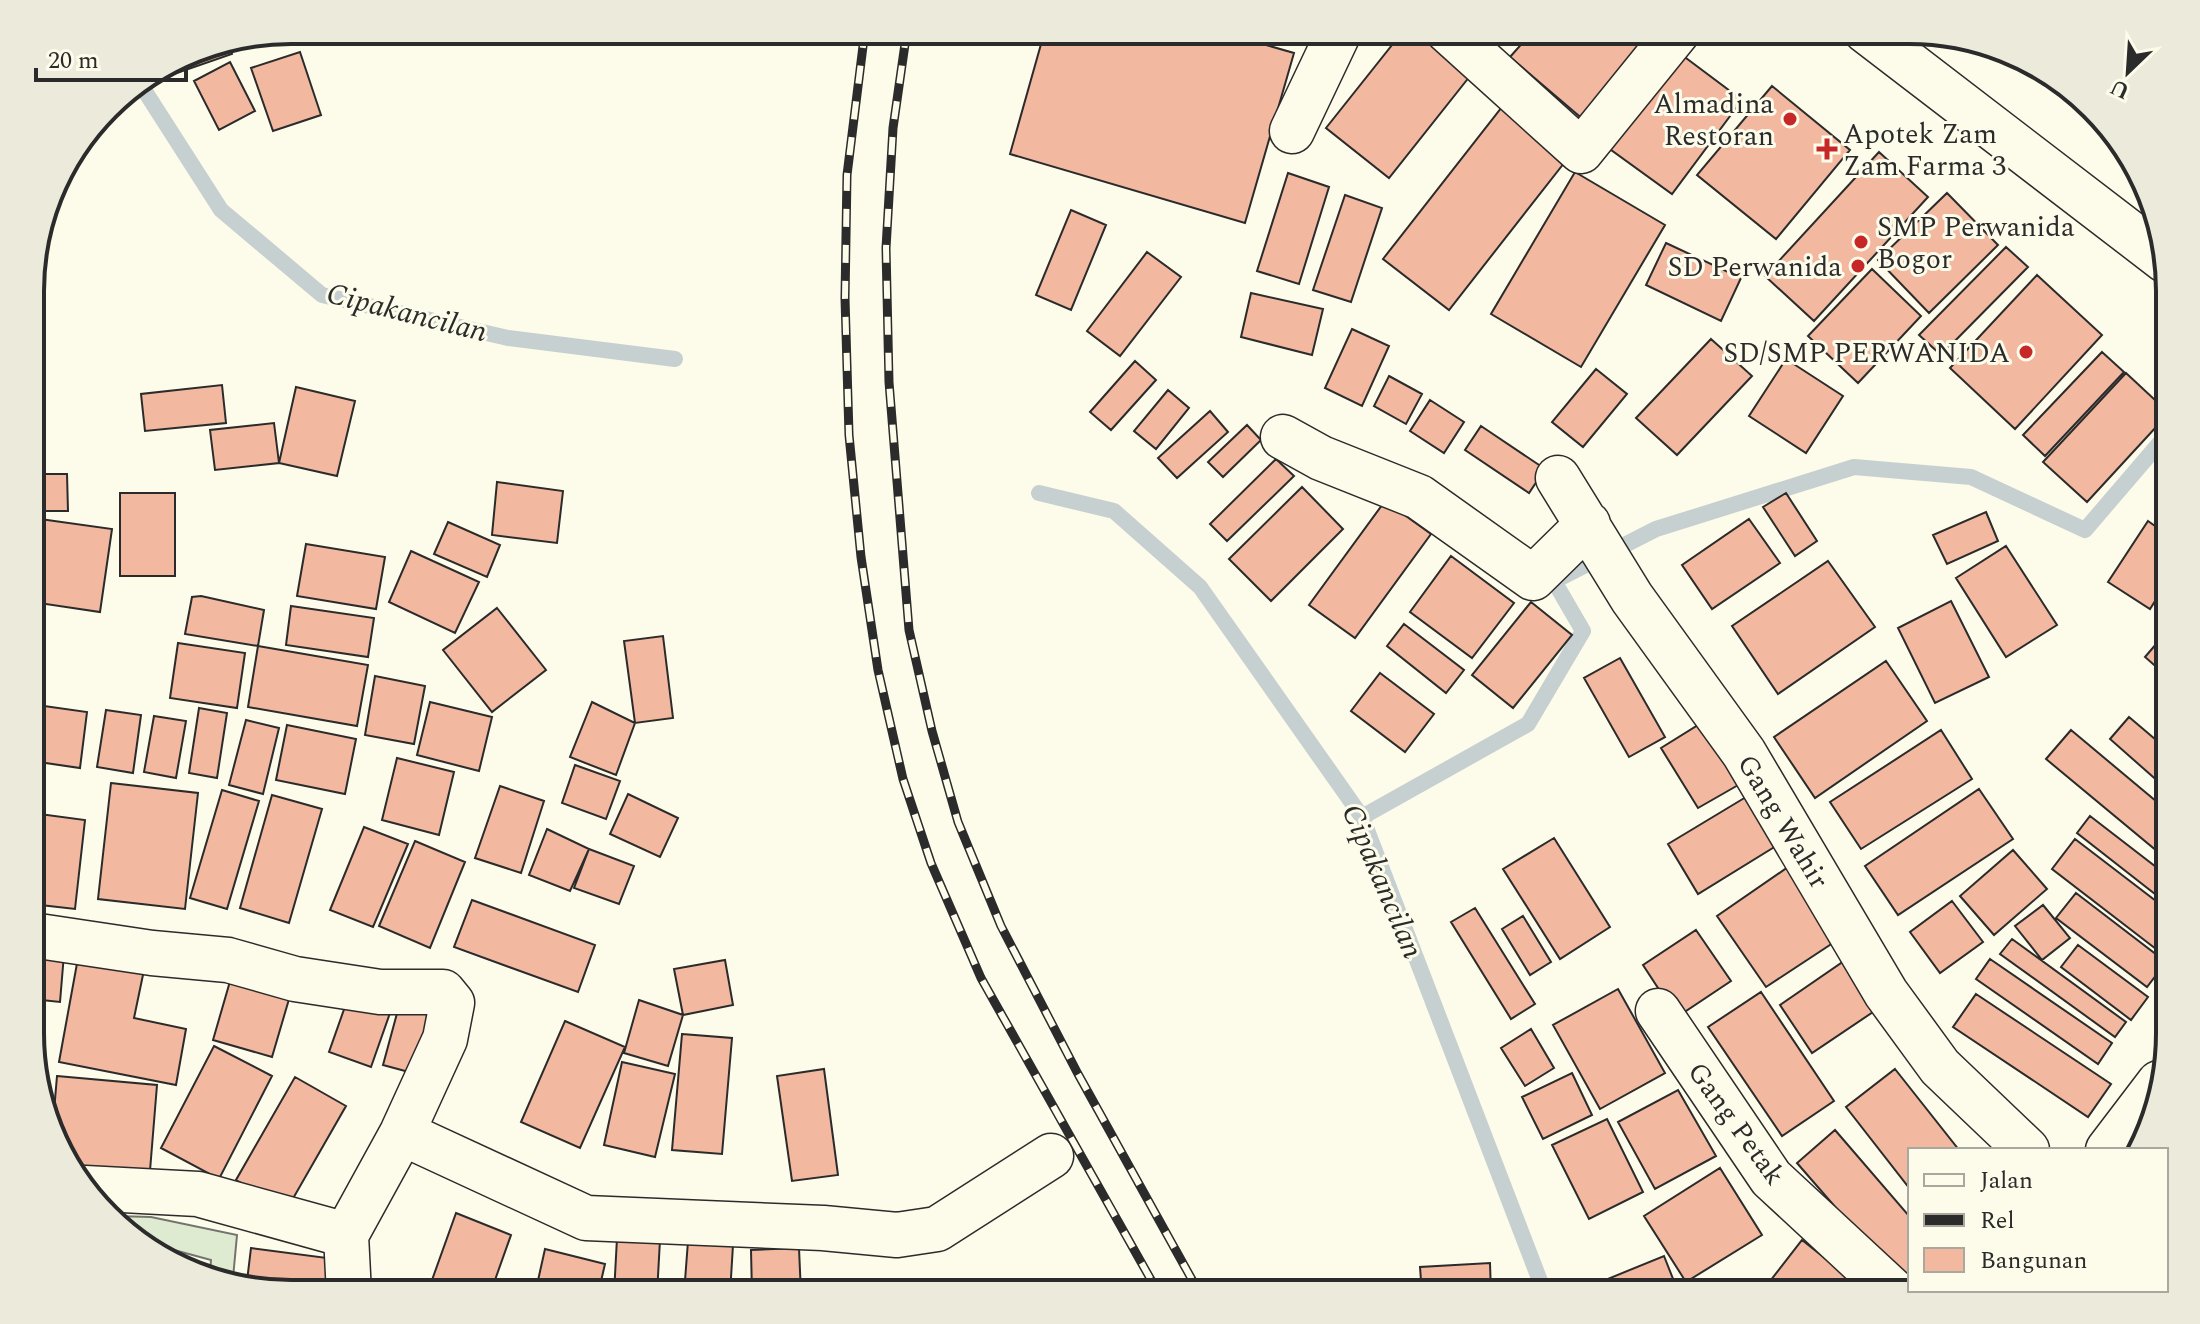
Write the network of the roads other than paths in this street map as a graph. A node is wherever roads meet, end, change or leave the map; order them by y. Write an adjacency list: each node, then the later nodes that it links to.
1 (1333, 44): 5 (street)
2 (1463, 44): 3 (street)
3 (1668, 44)
4 (1883, 44): 6 (street)
5 (1292, 131)
6 (2152, 250)
7 (1283, 437): 9 (street)
8 (1558, 478): 9 (street, Gang Wahir)
9 (1590, 528): 14 (street, Gang Wahir)
10 (44, 937): 13 (street)
11 (1658, 1011): 19 (street, Gang Petak)
12 (2148, 1098): 15 (street)
13 (402, 1133): 16 (street); 18 (street)
14 (2025, 1148)
15 (2110, 1148)
16 (1051, 1156)
17 (100, 1189): 18 (street)
18 (346, 1235): 20 (street)
19 (1880, 1279)
20 (348, 1280)

